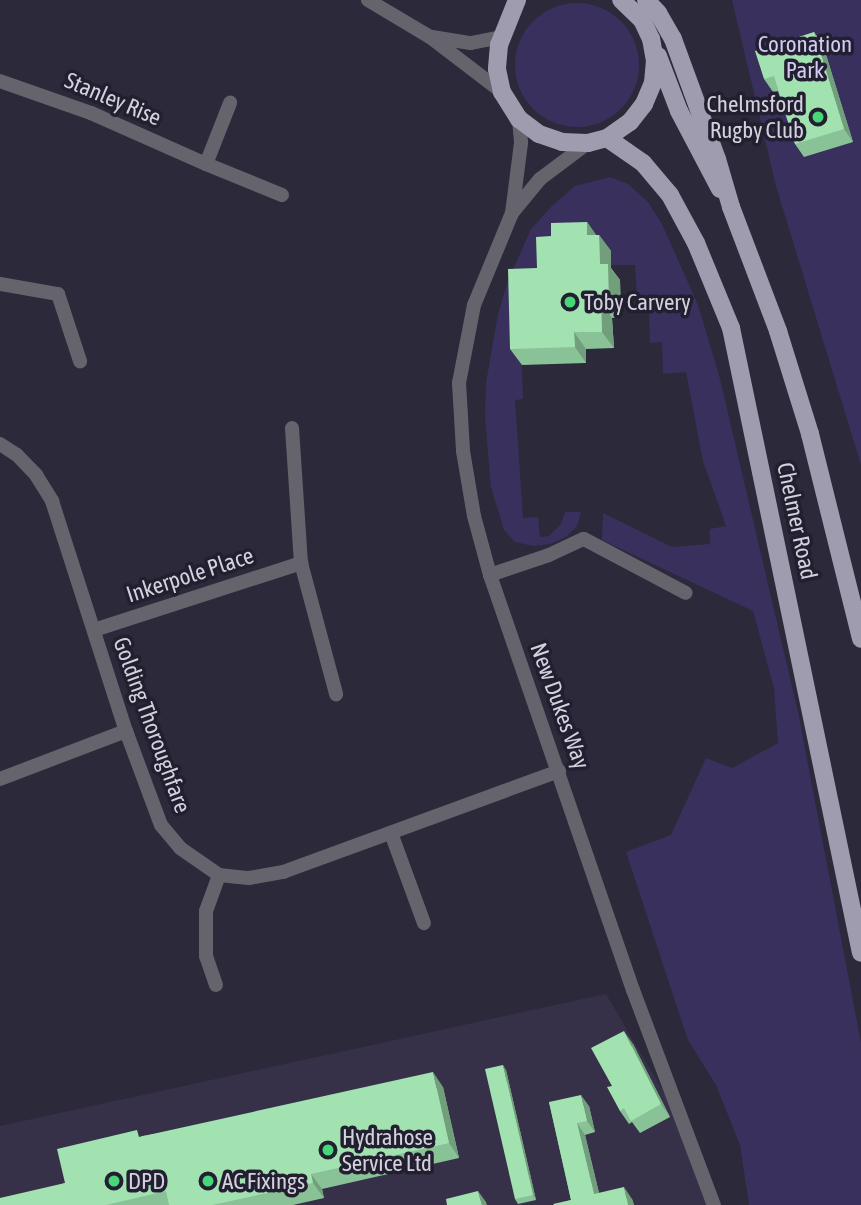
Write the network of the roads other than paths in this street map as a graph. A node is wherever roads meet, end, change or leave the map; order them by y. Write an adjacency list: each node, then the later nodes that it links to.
1 (368, 0): 7 (street)
2 (517, 0): 6 (main road, Chelmer Road)
3 (532, 0): 6 (main road)
4 (621, 0): 8 (main road, Chelmer Road)
5 (646, 0): 17 (main road, Chelmer Road)
6 (506, 29): 7 (street); 10 (main road, Chelmer Road)
7 (430, 37): 10 (street)
8 (651, 39): 13 (main road, Chelmer Road); 17 (main road, Chelmer Road)
9 (0, 81): 15 (street, Stanley Rise)
10 (502, 92): 12 (main road, Chelmer Road)
11 (230, 103): 15 (street)
12 (519, 119): 14 (main road, Chelmer Road); 18 (street, New Dukes Way)
13 (607, 138): 14 (main road, Chelmer Road); 35 (main road, Chelmer Road)
14 (588, 143): 18 (street, New Dukes Way)
15 (206, 164): 16 (street, Stanley Rise)
16 (282, 195)
17 (731, 207): 27 (main road, Chelmer Road)
18 (512, 213): 24 (street, New Dukes Way)
19 (0, 284): 20 (street)
20 (80, 361)
21 (292, 428): 23 (street)
22 (0, 444): 26 (street, Golding Thoroughfare)
23 (301, 563): 26 (street, Inkerpole Place); 28 (street)
24 (490, 575): 25 (street); 30 (street, New Dukes Way)
25 (686, 593)
26 (94, 630): 29 (street, Golding Thoroughfare)
27 (861, 639)
28 (336, 694)
29 (126, 731): 31 (street); 33 (street, Golding Thoroughfare)
30 (559, 771): 32 (street, Golding Thoroughfare); 37 (street, New Dukes Way)
31 (0, 779)
32 (391, 833): 33 (street, Golding Thoroughfare); 34 (street)
33 (219, 874): 36 (street)
34 (424, 923)
35 (861, 953)
36 (216, 985)
37 (715, 1205)

